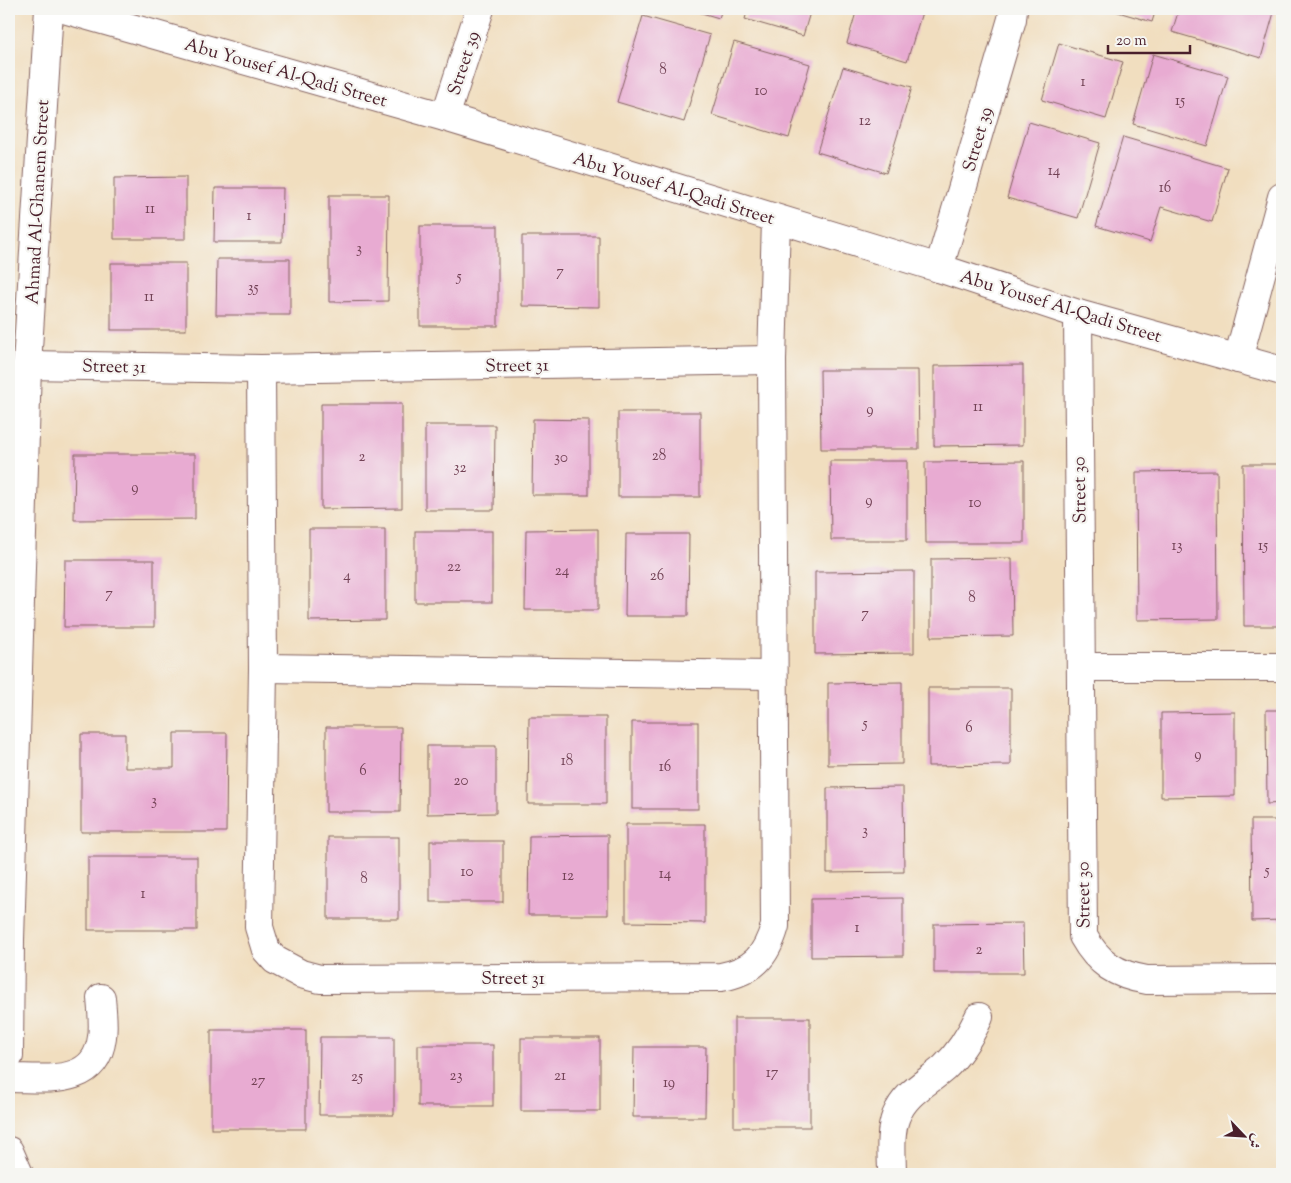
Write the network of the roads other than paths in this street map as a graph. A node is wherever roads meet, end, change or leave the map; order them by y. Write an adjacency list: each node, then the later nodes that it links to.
1 (48, 9): 12 (street, Ahmad Al-Ghanem Street)
2 (64, 9): 5 (street, Abu Yousef Al-Qadi Street)
3 (480, 9): 5 (street, Street 39)
4 (1012, 9): 8 (street, Street 39)
5 (445, 118): 7 (street, Abu Yousef Al-Qadi Street)
6 (1282, 197): 10 (street)
7 (776, 220): 8 (street, Abu Yousef Al-Qadi Street); 11 (street, Street 31)
8 (939, 268): 9 (street, Abu Yousef Al-Qadi Street)
9 (1078, 314): 10 (street, Abu Yousef Al-Qadi Street); 15 (street, Street 30)
10 (1238, 359): 14 (street, Abu Yousef Al-Qadi Street)
11 (772, 360): 13 (street, Street 31); 18 (street, Street 31)
12 (27, 365): 13 (street, Street 31); 19 (street, Ahmad Al-Ghanem Street)
13 (262, 369): 17 (street, Street 31)
14 (1282, 371)
15 (1081, 666): 16 (street); 20 (street, Street 30)
16 (1282, 667)
17 (263, 668): 18 (street); 18 (street, Street 31)
18 (772, 675)
19 (9, 940): 23 (street, Ahmad Al-Ghanem Street)
20 (1282, 979)
21 (101, 998): 24 (street)
22 (979, 1017): 27 (street)
23 (9, 1056)
24 (9, 1078)
25 (9, 1151): 26 (street)
26 (19, 1174)
27 (892, 1174)

